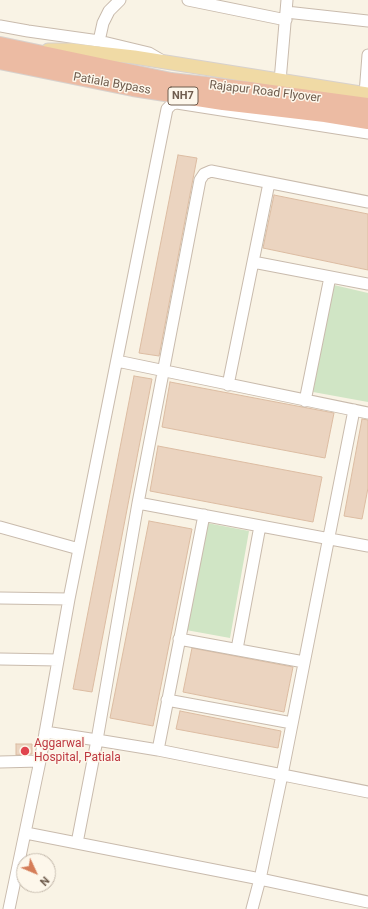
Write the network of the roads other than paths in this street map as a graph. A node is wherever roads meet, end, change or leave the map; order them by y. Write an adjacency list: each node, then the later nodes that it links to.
1 (120, 0): 7 (street)
2 (188, 0): 4 (street)
3 (287, 0): 4 (street)
4 (286, 16): 5 (street); 13 (street)
5 (368, 21)
6 (0, 26): 7 (street)
7 (99, 41): 12 (street)
8 (0, 45): 9 (highway, NH7)
9 (22, 50): 12 (main road); 14 (highway, Rajapur Road Flyover / NH7)
10 (368, 55): 14 (street)
11 (0, 61): 15 (highway, Patiala Bypass / NH7)
12 (164, 62): 13 (main road)
13 (280, 81): 14 (main road)
14 (367, 98)
15 (368, 121)
16 (368, 133): 22 (street)
17 (269, 183): 18 (street); 19 (street); 23 (street)
18 (368, 202)
19 (253, 262): 20 (street); 24 (street)
20 (330, 276): 21 (street); 25 (street)
21 (368, 284)
22 (117, 362): 23 (street); 34 (street)
23 (164, 372): 24 (street); 28 (street)
24 (228, 385): 25 (street)
25 (305, 401): 26 (street)
26 (354, 410): 27 (street); 32 (street)
27 (368, 413)
28 (138, 503): 29 (street); 45 (street)
29 (204, 515): 30 (street); 37 (street)
30 (260, 526): 32 (street); 38 (street)
31 (0, 527): 34 (street)
32 (328, 539): 33 (street); 41 (street)
33 (368, 546)
34 (79, 549): 36 (street)
35 (0, 598): 36 (street)
36 (69, 599): 40 (street)
37 (179, 639): 38 (street); 42 (street)
38 (237, 649): 41 (street)
39 (0, 659): 40 (street)
40 (58, 660): 44 (street)
41 (304, 662): 43 (street)
42 (167, 700): 43 (street); 46 (street)
43 (292, 723): 49 (street)
44 (45, 732): 45 (street); 47 (street)
45 (97, 740): 46 (street); 52 (street)
46 (158, 750): 49 (street)
47 (40, 761): 48 (street); 51 (street)
48 (0, 762)
49 (282, 775): 50 (street); 53 (street)
50 (368, 792)
51 (26, 833): 52 (street); 55 (street)
52 (77, 843): 53 (street)
53 (260, 879): 54 (street); 56 (street)
54 (368, 902)
55 (9, 909)
56 (252, 909)

